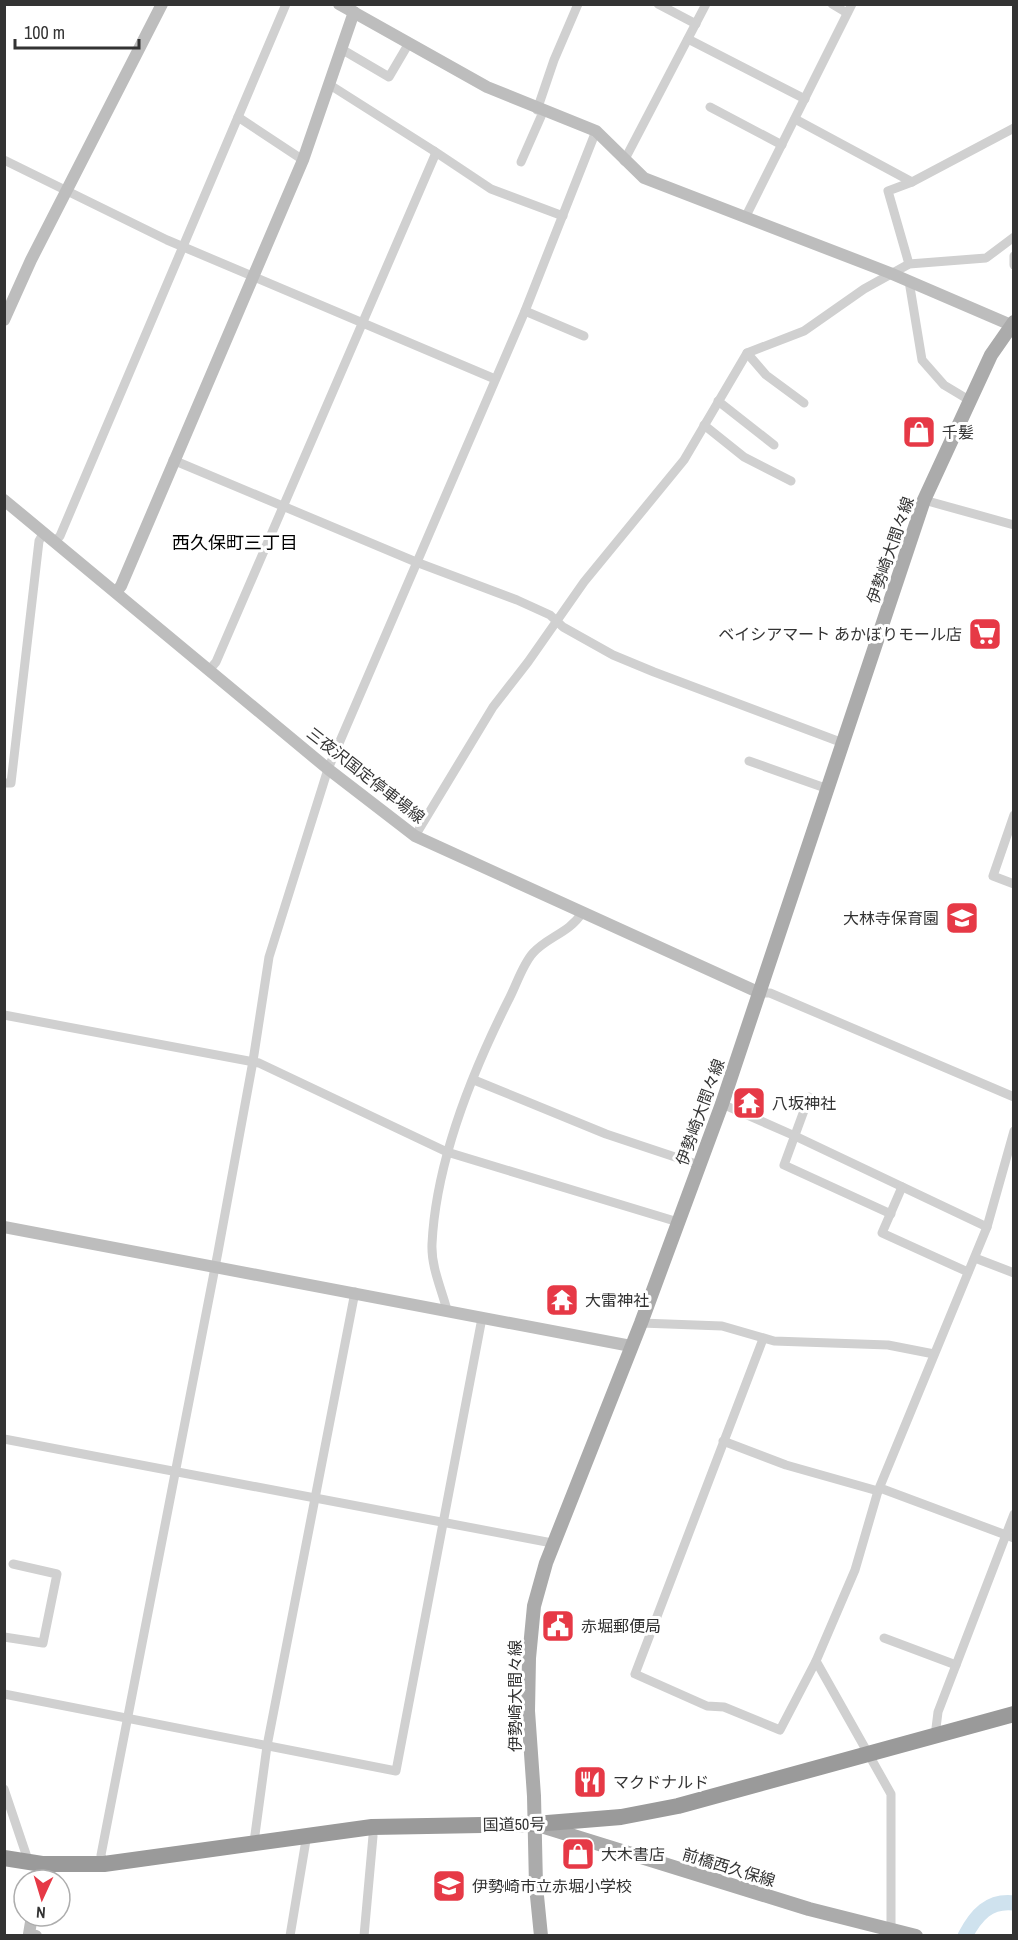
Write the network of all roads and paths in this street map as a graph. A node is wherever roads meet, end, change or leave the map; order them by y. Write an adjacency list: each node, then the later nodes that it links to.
1 (162, 4): 29 (street)
2 (286, 4): 18 (street)
3 (339, 4): 8 (street)
4 (578, 4): 17 (street)
5 (658, 4): 10 (street)
6 (706, 4): 10 (street)
7 (832, 4): 9 (street)
8 (354, 8): 12 (street); 13 (street)
9 (850, 9): 15 (street)
10 (696, 24): 11 (street)
11 (688, 39): 15 (street); 26 (street)
12 (409, 43): 13 (street); 17 (street)
13 (342, 50): 14 (street)
14 (330, 85): 23 (street); 25 (street)
15 (805, 99): 19 (street)
16 (710, 107): 22 (street)
17 (540, 111): 21 (street); 27 (street)
18 (238, 117): 25 (street); 33 (street)
19 (795, 119): 22 (street); 28 (street)
20 (1014, 128): 28 (street)
21 (596, 131): 26 (street); 30 (street)
22 (782, 145): 31 (street)
23 (434, 151): 30 (street); 43 (street)
24 (4, 160): 29 (street)
25 (303, 160): 38 (street)
26 (624, 161): 31 (street)
27 (521, 162)
28 (912, 182): 35 (street)
29 (68, 192): 33 (street); 41 (street)
30 (563, 216): 40 (street)
31 (745, 218): 37 (street)
32 (1014, 237): 35 (street)
33 (182, 248): 38 (street); 59 (street)
34 (1014, 256): 36 (street)
35 (909, 264): 37 (street)
36 (1014, 265)
37 (890, 273): 39 (street); 45 (street)
38 (251, 276): 43 (street); 52 (street)
39 (909, 281): 42 (street); 47 (street)
40 (525, 311): 44 (street); 46 (street)
41 (4, 320)
42 (1012, 323): 47 (main road, 伊勢崎大間々線)
43 (362, 324): 46 (street); 56 (street)
44 (584, 336)
45 (747, 353): 48 (street); 49 (street)
46 (495, 379): 60 (street)
47 (969, 400): 55 (main road, 伊勢崎大間々線)
48 (718, 401): 50 (street); 51 (street)
49 (804, 403)
50 (704, 425): 53 (street); 62 (street)
51 (774, 445)
52 (173, 460): 56 (street); 61 (street)
53 (791, 481)
54 (4, 500): 58 (street, 三夜沢国定停車場線)
55 (924, 500): 57 (street); 64 (main road, 伊勢崎大間々線)
56 (284, 506): 60 (street); 63 (street)
57 (1014, 525)
58 (44, 532): 59 (street, 三夜沢国定停車場線); 67 (street)
59 (55, 541): 61 (street, 三夜沢国定停車場線)
60 (416, 562): 62 (street); 66 (street)
61 (116, 591): 63 (street, 三夜沢国定停車場線)
62 (556, 620): 64 (street); 70 (street)
63 (210, 669): 66 (street, 三夜沢国定停車場線)
64 (843, 743): 68 (main road, 伊勢崎大間々線)
65 (749, 761): 68 (street)
66 (328, 769): 70 (street, 三夜沢国定停車場線); 75 (street)
67 (4, 783)
68 (828, 789): 73 (main road, 伊勢崎大間々線)
69 (1013, 817): 71 (street)
70 (416, 836): 72 (street, 三夜沢国定停車場線)
71 (1014, 884)
72 (582, 913): 73 (street, 三夜沢国定停車場線); 76 (street)
73 (760, 993): 77 (street); 79 (main road, 伊勢崎大間々線)
74 (4, 1015): 75 (street)
75 (253, 1061): 82 (street); 91 (street)
76 (474, 1080): 82 (street); 83 (street)
77 (1014, 1096)
78 (809, 1097): 81 (street)
79 (722, 1104): 81 (street); 83 (main road, 伊勢崎大間々線)
80 (1014, 1131): 84 (street)
81 (795, 1136): 85 (street); 86 (street)
82 (447, 1152): 87 (street); 95 (street)
83 (699, 1164): 87 (main road, 伊勢崎大間々線)
84 (1009, 1169): 89 (street)
85 (902, 1187): 86 (street); 89 (street)
86 (891, 1214): 92 (street)
87 (678, 1222): 97 (main road, 伊勢崎大間々線)
88 (4, 1227): 91 (street)
89 (987, 1227): 90 (street)
90 (975, 1258): 92 (street); 93 (street)
91 (215, 1266): 94 (street); 103 (street)
92 (968, 1272): 100 (street)
93 (1014, 1273)
94 (355, 1292): 95 (street); 105 (street)
95 (447, 1310): 96 (street)
96 (482, 1318): 99 (street); 107 (street)
97 (641, 1323): 98 (street); 99 (main road, 伊勢崎大間々線)
98 (763, 1339): 100 (street); 102 (street)
99 (631, 1346): 109 (main road, 伊勢崎大間々線)
100 (934, 1354): 104 (street)
101 (4, 1439): 103 (street)
102 (723, 1441): 104 (street); 113 (street)
103 (175, 1471): 105 (street); 117 (street)
104 (879, 1489): 108 (street); 113 (street)
105 (316, 1498): 107 (street); 119 (street)
106 (1014, 1514): 108 (street)
107 (443, 1523): 109 (street); 119 (street)
108 (1010, 1536): 114 (street)
109 (552, 1543): 122 (main road, 伊勢崎大間々線)
110 (13, 1564): 111 (street)
111 (4, 1637)
112 (884, 1638): 114 (street)
113 (816, 1661): 120 (street)
114 (956, 1665): 118 (street)
115 (4, 1694): 117 (street)
116 (1014, 1714): 118 (highway, 国道50号)
117 (128, 1720): 119 (street); 127 (street)
118 (936, 1736): 120 (highway, 国道50号)
119 (267, 1746): 125 (street)
120 (869, 1753): 122 (highway, 国道50号); 131 (street)
121 (4, 1789): 129 (street)
122 (535, 1824): 125 (highway, 国道50号); 131 (main road, 前橋西久保線); 134 (main road, 伊勢崎大間々線)
123 (373, 1836): 133 (street)
124 (306, 1840): 132 (street)
125 (254, 1842): 127 (highway, 国道50号)
126 (4, 1858): 128 (highway, 国道50号)
127 (104, 1864): 130 (highway, 国道50号)
128 (34, 1868)
129 (37, 1868)
130 (50, 1868)
131 (903, 1932)
132 (290, 1935)
133 (364, 1935)
134 (541, 1935)

